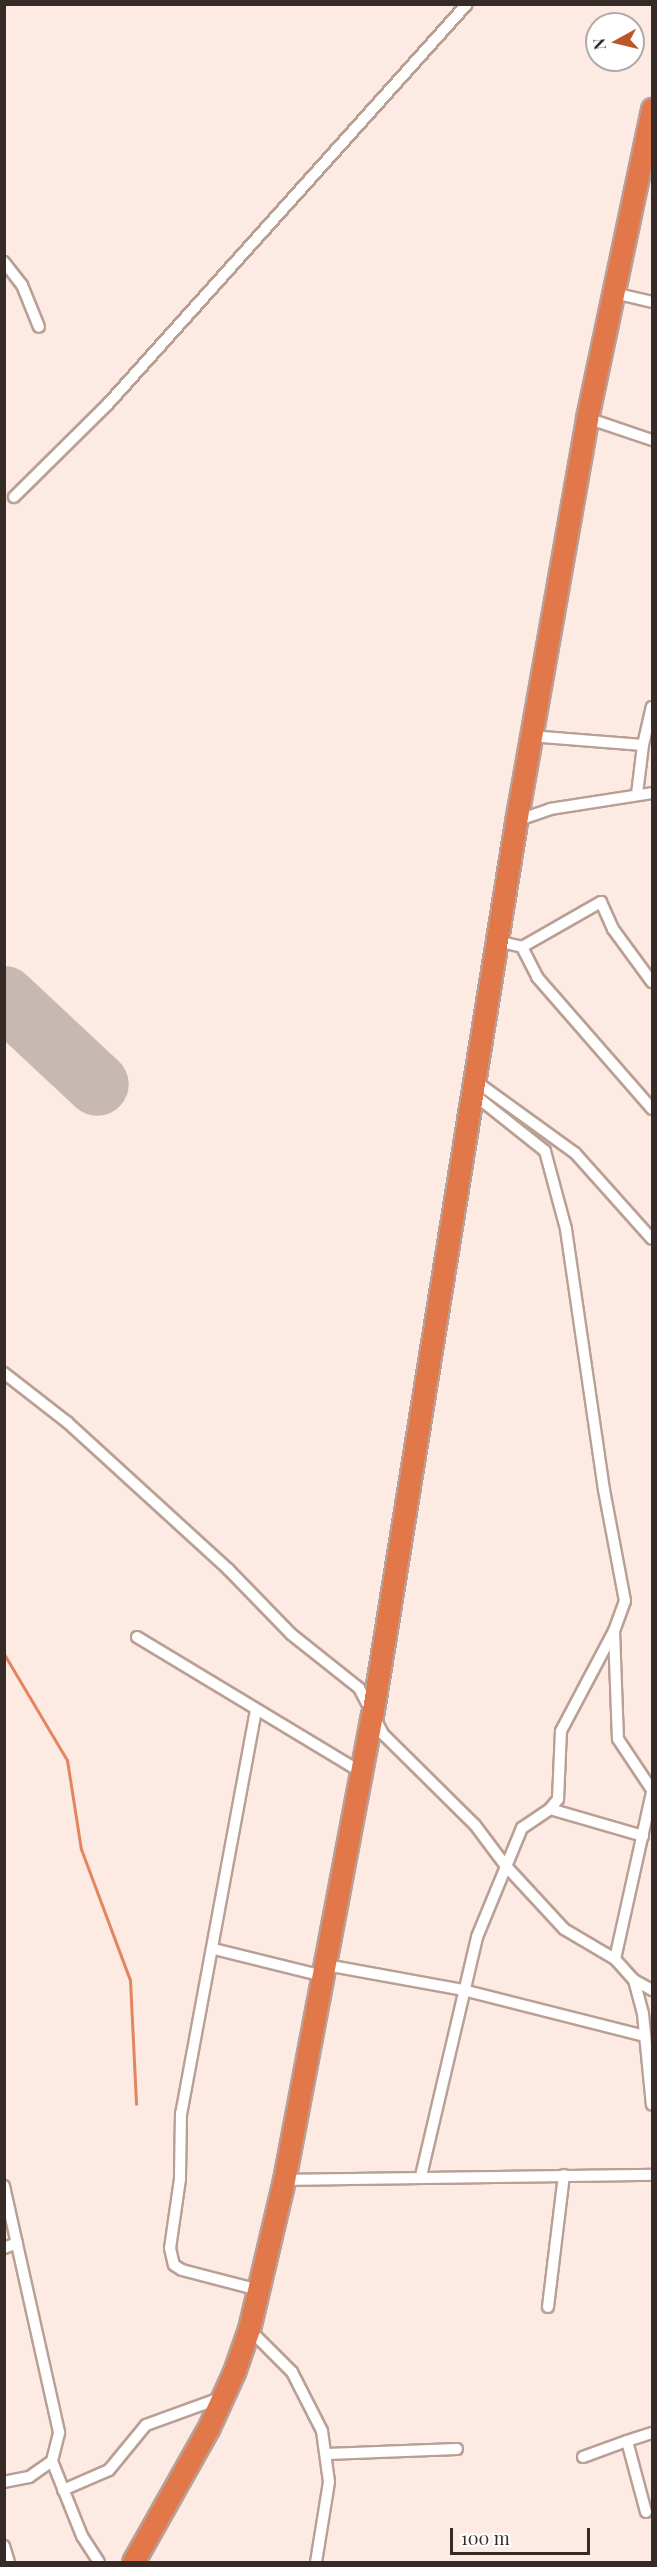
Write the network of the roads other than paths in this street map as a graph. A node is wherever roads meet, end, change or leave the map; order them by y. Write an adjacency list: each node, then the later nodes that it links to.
1 (467, 4): 10 (street)
2 (652, 109): 3 (highway)
3 (647, 159): 5 (highway)
4 (4, 262): 7 (street)
5 (614, 293): 6 (street); 8 (highway)
6 (652, 302)
7 (39, 327)
8 (587, 418): 9 (street); 12 (highway)
9 (652, 440)
10 (14, 498)
11 (652, 707): 13 (street)
12 (530, 736): 13 (street); 16 (highway)
13 (643, 745): 15 (street)
14 (652, 793): 15 (street)
15 (637, 794): 16 (street)
16 (516, 822): 17 (highway)
17 (497, 941): 18 (street); 20 (highway)
18 (522, 947): 19 (street); 21 (street)
19 (652, 982)
20 (473, 1086): 22 (street); 24 (street); 27 (highway)
21 (652, 1108)
22 (652, 1239)
23 (4, 1373): 27 (street)
24 (614, 1631): 29 (street); 30 (street)
25 (136, 1637): 26 (street)
26 (256, 1710): 28 (street); 33 (street)
27 (372, 1716): 28 (highway); 32 (street)
28 (361, 1772): 35 (highway)
29 (652, 1791): 31 (street)
30 (550, 1809): 31 (street); 32 (street)
31 (643, 1836): 34 (street)
32 (505, 1865): 34 (street); 37 (street)
33 (214, 1949): 35 (street); 48 (street)
34 (615, 1959): 36 (street)
35 (324, 1971): 37 (street); 44 (highway)
36 (634, 1980): 38 (street); 39 (street)
37 (463, 1990): 39 (street); 43 (street)
38 (652, 1990)
39 (645, 2036): 40 (street)
40 (652, 2105)
41 (564, 2175): 42 (street); 43 (street); 49 (street)
42 (652, 2175)
43 (421, 2176): 44 (street)
44 (284, 2180): 48 (highway)
45 (4, 2186): 46 (street)
46 (17, 2243): 47 (street); 57 (street)
47 (4, 2248)
48 (259, 2290): 50 (highway)
49 (548, 2307)
50 (249, 2330): 51 (highway); 55 (street)
51 (223, 2397): 59 (street); 64 (highway)
52 (652, 2433): 53 (street)
53 (627, 2441): 56 (street); 60 (street)
54 (457, 2449): 55 (street)
55 (327, 2454): 65 (street)
56 (583, 2457)
57 (52, 2461): 58 (street); 59 (street)
58 (4, 2482)
59 (63, 2490): 63 (street)
60 (646, 2512)
61 (4, 2546): 62 (street)
62 (9, 2562)
63 (99, 2562)
64 (133, 2562)
65 (316, 2562)

